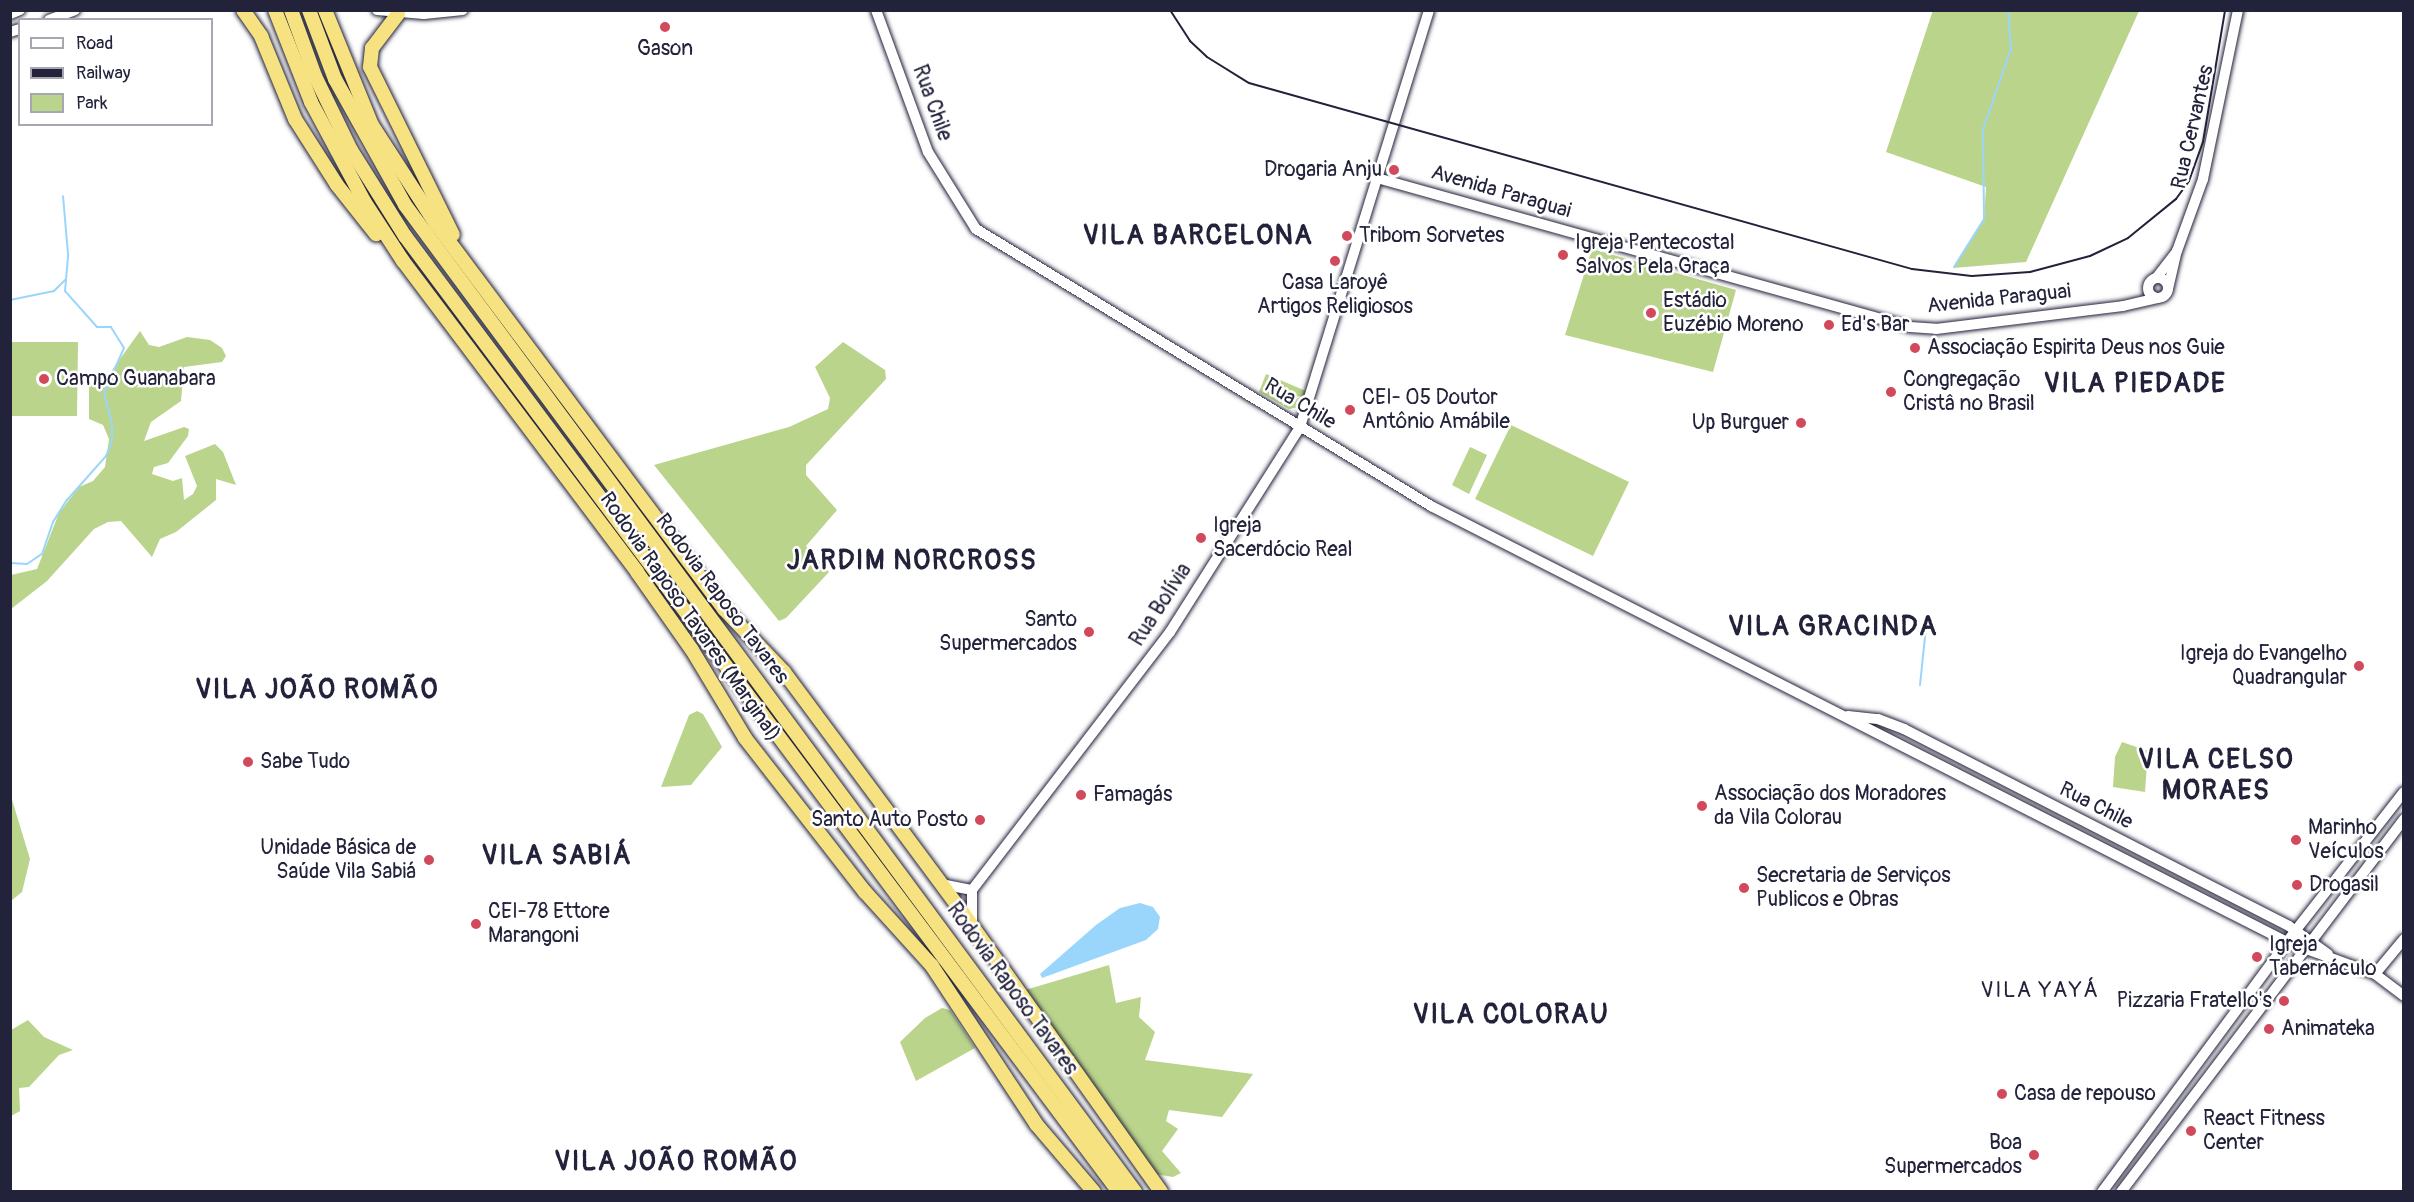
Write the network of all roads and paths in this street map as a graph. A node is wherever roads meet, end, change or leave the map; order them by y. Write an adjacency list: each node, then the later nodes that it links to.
1 (20, 10): 13 (main road)
2 (75, 10): 15 (main road)
3 (243, 10): 18 (highway)
4 (275, 10): 18 (highway, Rodovia Raposo Tavares (Marginal))
5 (377, 10): 11 (main road)
6 (463, 10): 11 (main road)
7 (876, 10): 25 (main road, Rua Chile)
8 (1429, 10): 16 (main road, Rua Bolívia)
9 (2238, 10): 17 (main road, Rua Cervantes)
10 (291, 11): 45 (highway, Rodovia Raposo Tavares)
11 (400, 12): 19 (highway)
12 (310, 13): 46 (highway, Rodovia Raposo Tavares)
13 (10, 14)
14 (326, 15): 19 (highway, Rodovia Raposo Tavares (Marginal))
15 (54, 18)
16 (1377, 178): 24 (main road, Avenida Paraguai); 25 (main road, Rua Bolívia)
17 (2177, 251): 20 (main road, Rua Cervantes); 22 (main road, Rua Cervantes)
18 (403, 261): 44 (highway, Rodovia Raposo Tavares (Marginal))
19 (473, 271): 31 (highway, Rodovia Raposo Tavares (Marginal))
20 (2157, 277): 21 (main road); 22 (main road)
21 (2148, 286): 23 (main road); 24 (main road, Avenida Paraguai)
22 (2168, 289): 23 (main road)
23 (2157, 298): 24 (main road, Avenida Paraguai)
24 (2105, 306)
25 (1300, 427): 26 (main road, Rua Chile); 32 (main road, Rua Bolívia)
26 (1828, 708): 27 (main road, Rua Chile); 28 (main road, Rua Chile)
27 (1878, 719): 28 (main road); 35 (main road, Rua Chile)
28 (1873, 733): 33 (main road, Rua Chile)
29 (2403, 792): 35 (main road)
30 (2403, 819): 36 (main road)
31 (941, 884): 32 (main road); 34 (highway, Rodovia Raposo Tavares (Marginal))
32 (972, 890): 34 (main road)
33 (2255, 925): 38 (main road, Rua Chile); 41 (main road)
34 (973, 927): 47 (highway, Rodovia Raposo Tavares (Marginal))
35 (2296, 930): 36 (main road, Rua Chile); 38 (main road)
36 (2310, 939): 39 (main road); 40 (main road, Rua Chile)
37 (2403, 939): 42 (main road)
38 (2287, 942): 39 (main road, Rua Chile); 41 (main road)
39 (2302, 948): 40 (main road, Rua Chile); 49 (main road)
40 (2330, 955): 42 (main road)
41 (2272, 964): 48 (main road)
42 (2375, 974): 43 (main road)
43 (2403, 996)
44 (1094, 1191)
45 (1119, 1191)
46 (1135, 1191)
47 (1161, 1191)
48 (2102, 1191)
49 (2121, 1191)

